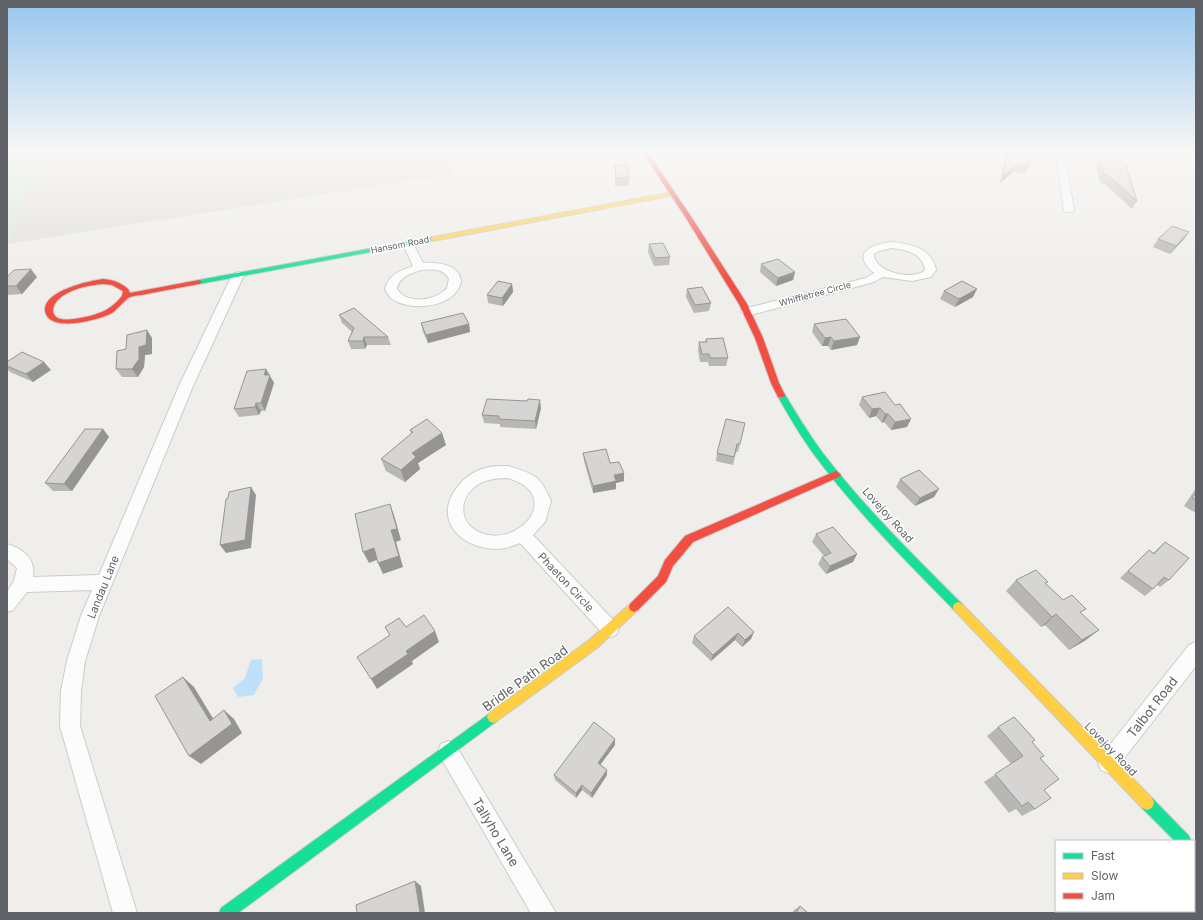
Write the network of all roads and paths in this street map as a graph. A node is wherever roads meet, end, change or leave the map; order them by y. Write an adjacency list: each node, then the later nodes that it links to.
1 (663, 196): 5 (street, Hansom Road)
2 (674, 196): 10 (street, Lovejoy Road)
3 (1067, 196): 4 (street)
4 (1069, 210)
5 (408, 244): 6 (street); 8 (street, Hansom Road)
6 (419, 267): 6 (street)
7 (882, 272): 7 (street); 10 (street, Whiffletree Circle)
8 (238, 276): 9 (street, Hansom Road); 14 (street, Landau Lane)
9 (126, 296): 9 (street)
10 (747, 312): 11 (street, Lovejoy Road)
11 (836, 475): 17 (street, Bridle Path Road); 20 (street, Lovejoy Road)
12 (523, 535): 12 (street); 17 (street, Phaeton Circle)
13 (7, 551): 15 (street)
14 (104, 582): 15 (street); 22 (street, Landau Lane)
15 (22, 585): 16 (street)
16 (7, 604)
17 (610, 629): 19 (street, Bridle Path Road)
18 (1196, 651): 20 (street, Talbot Road)
19 (448, 751): 23 (street, Bridle Path Road); 24 (street, Tallyho Lane)
20 (1108, 763): 21 (street, Lovejoy Road)
21 (1183, 840)
22 (125, 913)
23 (226, 913)
24 (544, 913)

